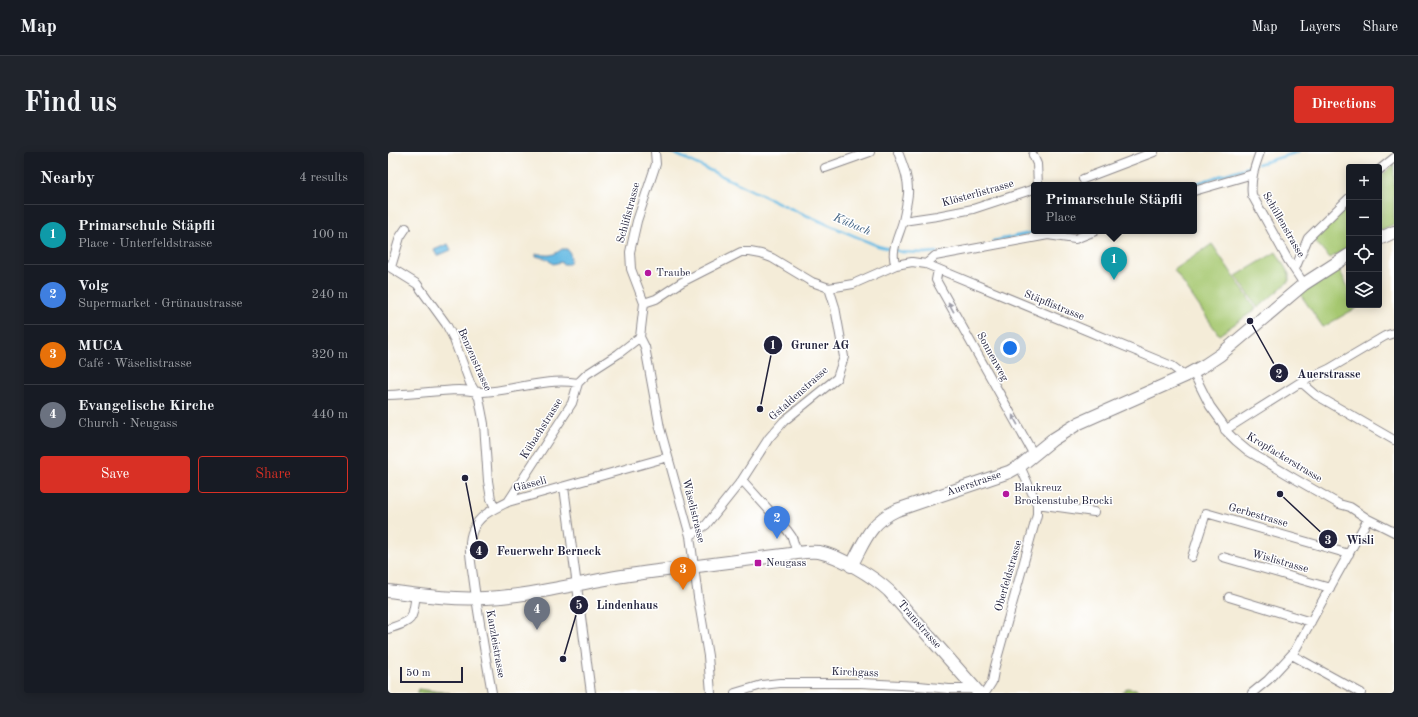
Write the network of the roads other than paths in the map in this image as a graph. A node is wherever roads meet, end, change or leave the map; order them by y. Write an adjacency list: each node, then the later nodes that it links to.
1 (655, 152): 31 (street, Schlifistrasse)
2 (870, 152): 8 (street)
3 (898, 152): 16 (street)
4 (1154, 152): 11 (street)
5 (1033, 155): 12 (street)
6 (1259, 156): 10 (street, Schüllenstrasse)
7 (1394, 158): 9 (street)
8 (825, 168)
9 (1382, 168)
10 (1253, 172): 14 (street); 27 (street, Schüllenstrasse)
11 (1083, 179)
12 (1038, 182)
13 (1031, 190): 16 (street, Klösterlistrasse)
14 (1197, 190)
15 (1347, 200): 27 (street)
16 (903, 221): 25 (street)
17 (406, 228): 26 (street, Benzenstrasse)
18 (1394, 232): 22 (main road)
19 (1048, 234): 21 (street)
20 (1048, 234): 24 (street)
21 (1087, 234)
22 (1382, 238)
23 (1346, 257): 29 (main road, Auerstrasse)
24 (926, 264): 25 (street, Stäpflistrasse); 28 (street, Stäpflistrasse)
25 (896, 265): 30 (street)
26 (390, 267): 37 (street, Benzenstrasse)
27 (1295, 268): 29 (street, Schüllenstrasse)
28 (938, 270): 34 (street, Stäpflistrasse); 41 (street, Sonnenweg, one-way to 28)
29 (1304, 284): 34 (main road, Auerstrasse)
30 (829, 288): 31 (street); 44 (street, Gstaldenstrasse)
31 (644, 303): 33 (street)
32 (1394, 333): 35 (street)
33 (640, 337): 36 (street); 42 (street, Wäselistrasse)
34 (1189, 374): 39 (street, Kropfackerstrasse); 41 (main road, Auerstrasse)
35 (1301, 382): 39 (street); 40 (street)
36 (578, 383): 37 (street); 46 (street, Kübachstrasse)
37 (474, 390): 38 (street); 48 (street, Benzenstrasse)
38 (388, 395)
39 (1225, 430): 50 (street, Kropfackerstrasse)
40 (1394, 440)
41 (1034, 454): 43 (main road, Auerstrasse)
42 (668, 457): 45 (street, Gässeli); 52 (street, Wäselistrasse)
43 (1020, 466): 47 (street); 58 (main road, Auerstrasse)
44 (742, 480): 52 (street, Gstaldenstrasse); 53 (street)
45 (564, 487): 46 (street, Gässeli); 59 (street)
46 (508, 502): 48 (street, Gässeli)
47 (1037, 504): 49 (street); 68 (street, Oberfeldstrasse)
48 (495, 508): 64 (street, Gässeli)
49 (1094, 512)
50 (1368, 519): 51 (street, Kropfackerstrasse); 54 (street)
51 (1394, 532)
52 (690, 536): 57 (street, Wäselistrasse)
53 (797, 553): 57 (main road); 58 (main road)
54 (1349, 554): 55 (street, Gerbestrasse); 60 (street)
55 (1192, 557)
56 (1224, 557): 60 (street, Wislistrasse)
57 (693, 566): 59 (main road); 71 (street, Wäselistrasse)
58 (851, 566): 68 (main road, Tramstrasse)
59 (576, 585): 64 (main road); 70 (street)
60 (1330, 588): 65 (street)
61 (388, 591): 62 (main road)
62 (416, 594): 64 (main road); 66 (street)
63 (1229, 597): 65 (street)
64 (481, 598): 69 (street, Kanzleistrasse)
65 (1311, 622): 67 (street)
66 (388, 628)
67 (1292, 655): 73 (street); 74 (street)
68 (980, 692): 72 (street, Kirchgass)
69 (492, 693)
70 (592, 693)
71 (711, 693)
72 (735, 693)
73 (1252, 693)
74 (1361, 693)

